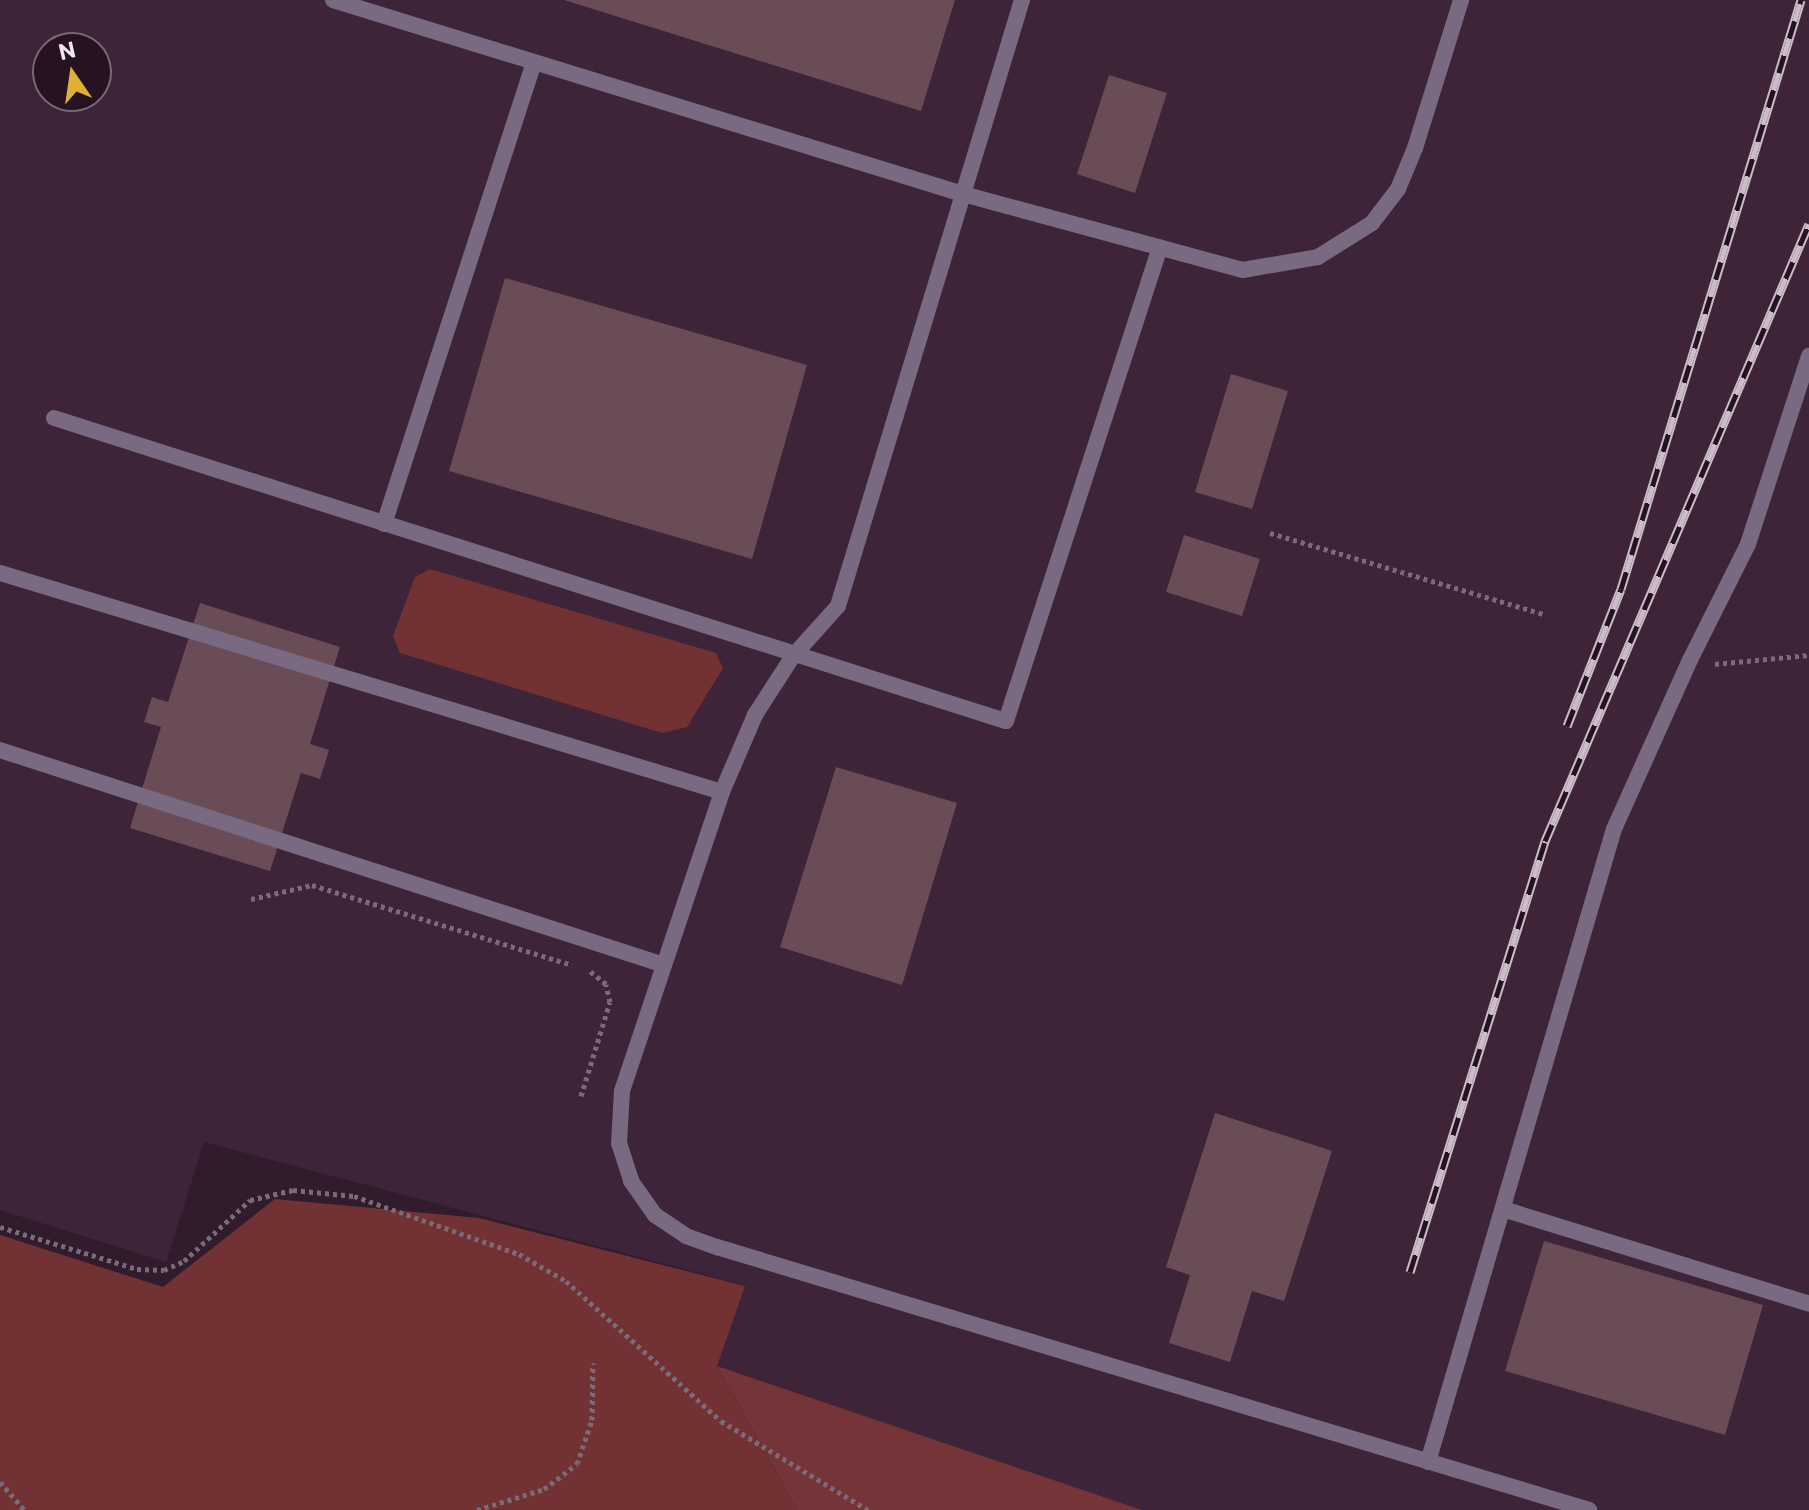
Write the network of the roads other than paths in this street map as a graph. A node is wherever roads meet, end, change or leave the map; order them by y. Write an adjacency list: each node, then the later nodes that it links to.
1 (333, 0): 4 (lane)
2 (1022, 0): 5 (lane)
3 (1461, 0): 6 (lane)
4 (534, 63): 5 (lane); 9 (lane)
5 (963, 194): 6 (lane); 11 (lane)
6 (1160, 247): 11 (lane)
7 (1809, 356): 15 (lane)
8 (54, 418): 9 (lane)
9 (384, 524): 11 (lane)
10 (0, 573): 13 (lane)
11 (793, 656): 13 (lane)
12 (0, 750): 14 (lane)
13 (722, 792): 14 (lane)
14 (664, 965): 17 (lane)
15 (1503, 1209): 16 (lane); 17 (lane)
16 (1809, 1304)
17 (1428, 1462): 18 (lane)
18 (1589, 1510)

